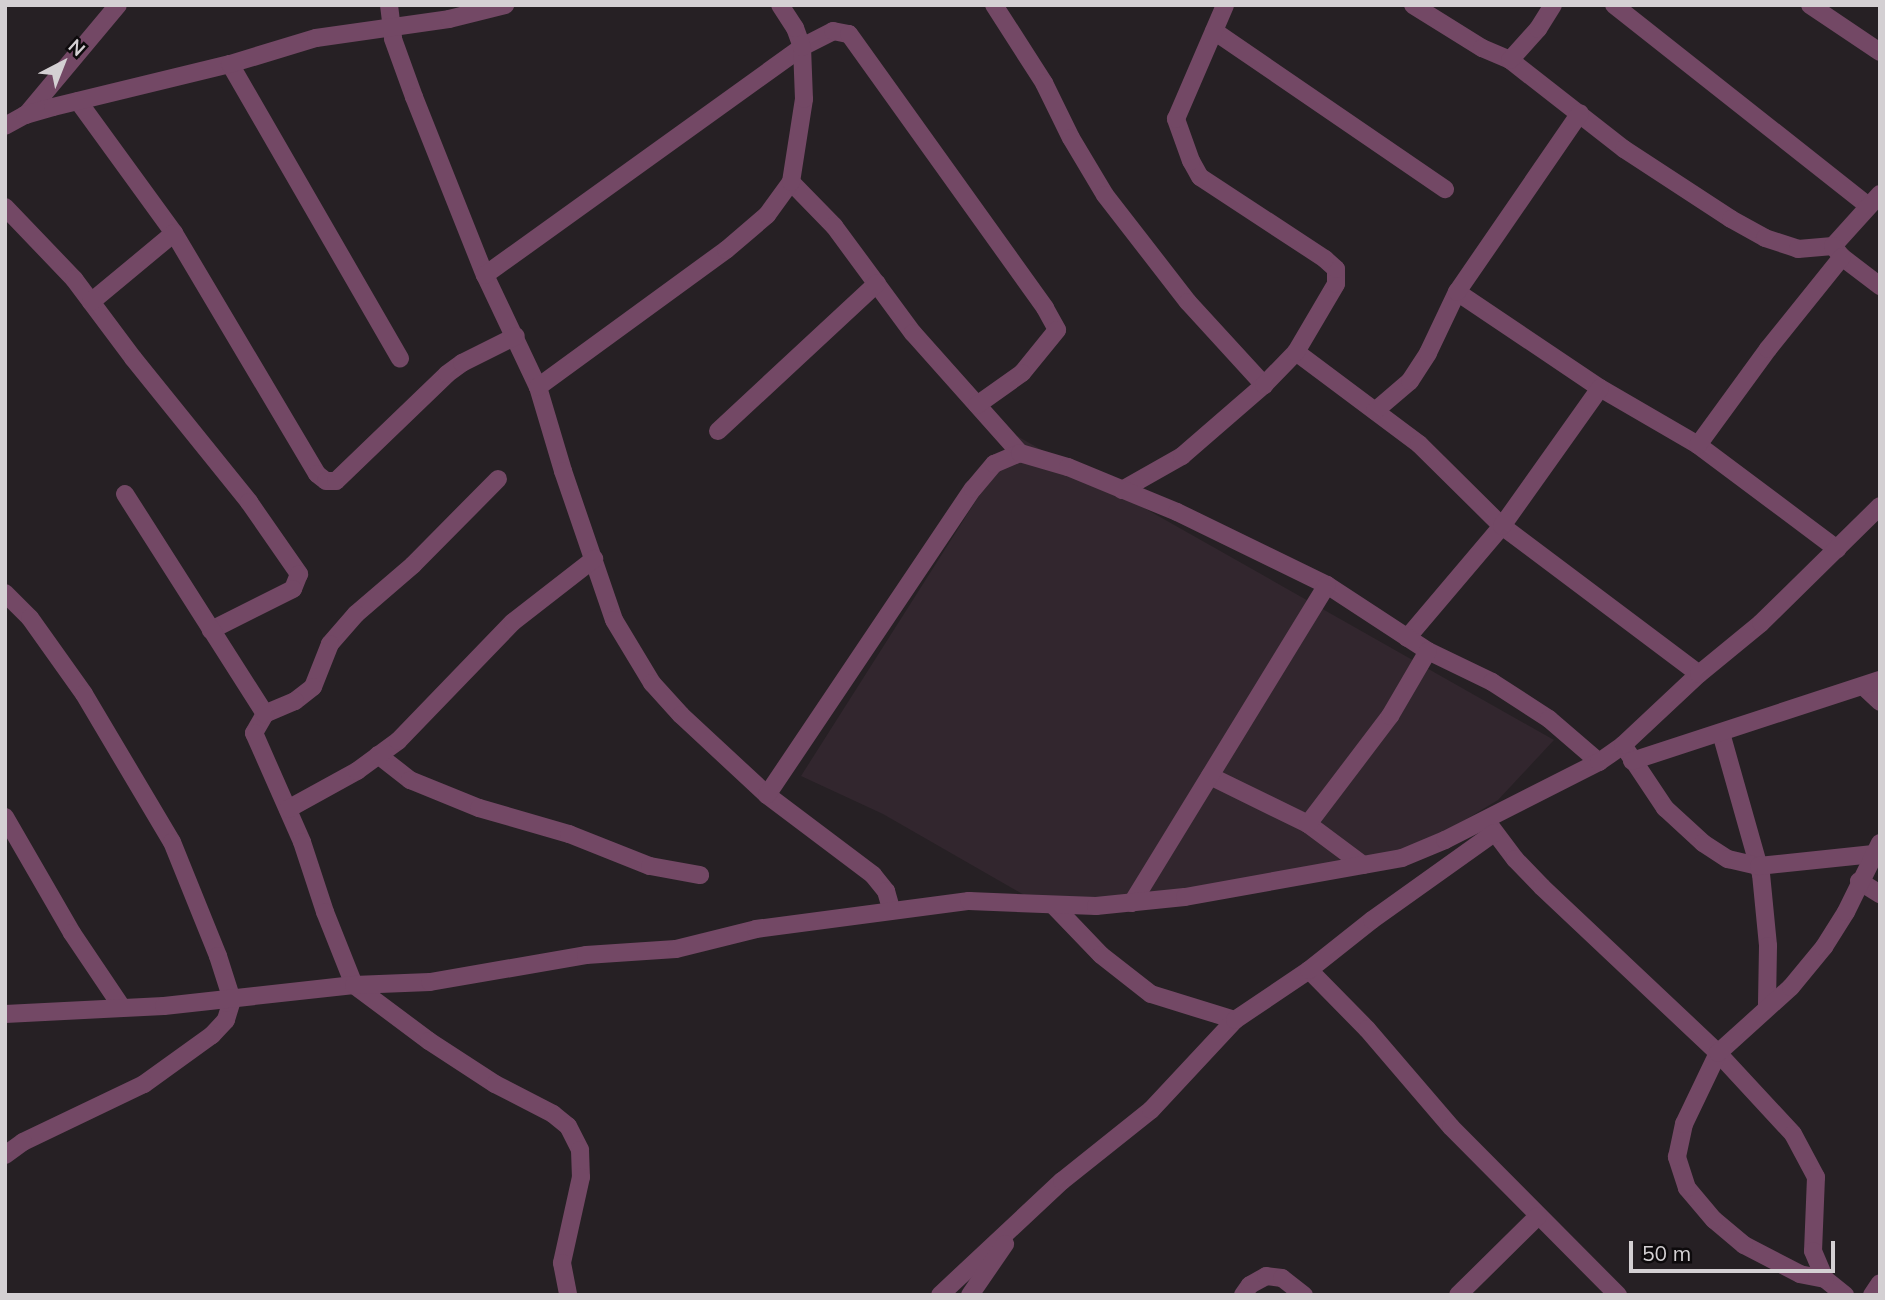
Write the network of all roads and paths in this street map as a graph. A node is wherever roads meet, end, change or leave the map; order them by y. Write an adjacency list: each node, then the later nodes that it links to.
1 (118, 5): 19 (street)
2 (389, 5): 11 (street)
3 (505, 5): 11 (street)
4 (780, 5): 13 (street)
5 (994, 5): 35 (street)
6 (1225, 5): 12 (street)
7 (1413, 5): 15 (street)
8 (1553, 5): 15 (street)
9 (1614, 5): 23 (street)
10 (1810, 5): 14 (street)
11 (392, 27): 16 (street); 27 (street)
12 (1214, 31): 22 (street); 33 (street)
13 (802, 47): 21 (street); 27 (street); 38 (street)
14 (1880, 52)
15 (1510, 60): 18 (street)
16 (230, 64): 17 (street); 34 (street)
17 (78, 101): 19 (street); 25 (street)
18 (1580, 113): 26 (street); 30 (street)
19 (25, 115): 20 (street)
20 (5, 126)
21 (791, 182): 28 (street); 36 (street)
22 (1445, 189)
23 (1873, 200): 26 (street)
24 (5, 207): 31 (street)
25 (174, 233): 31 (street); 32 (street)
26 (1838, 252): 29 (street); 41 (street)
27 (485, 275): 32 (street)
28 (877, 283): 38 (street); 40 (street)
29 (1880, 286)
30 (1457, 292): 37 (street); 39 (street)
31 (91, 302): 52 (street)
32 (516, 336): 36 (street)
33 (1296, 352): 35 (street); 39 (street)
34 (400, 358)
35 (1264, 385): 44 (street)
36 (538, 387): 49 (street)
37 (1600, 388): 41 (street); 47 (street)
38 (977, 405): 42 (street)
39 (1375, 411): 47 (street)
40 (718, 431)
41 (1698, 444): 48 (street)
42 (1020, 453): 44 (street); 64 (street)
43 (498, 479): 58 (street)
44 (1122, 490): 50 (street)
45 (125, 494): 52 (street)
46 (1880, 506): 48 (street)
47 (1502, 526): 53 (street); 55 (street)
48 (1837, 549): 55 (street)
49 (594, 559): 61 (street); 64 (street)
50 (1327, 585): 53 (street); 63 (street)
51 (5, 593): 80 (street)
52 (211, 630): 58 (street)
53 (1407, 638): 54 (street)
54 (1428, 651): 62 (street); 67 (street)
55 (1699, 674): 60 (street)
56 (1872, 684): 57 (street); 59 (street)
57 (1880, 702)
58 (265, 714): 65 (street)
59 (1721, 733): 60 (street); 71 (street)
60 (1628, 753): 62 (street); 71 (street)
61 (378, 755): 65 (street); 72 (street)
62 (1599, 762): 68 (street)
63 (1210, 776): 67 (street); 75 (street)
64 (767, 795): 77 (street)
65 (288, 809): 79 (street)
66 (5, 817): 81 (street)
67 (1308, 824): 70 (street)
68 (1490, 826): 70 (street); 78 (street); 85 (street)
69 (1876, 848): 71 (street); 73 (street)
70 (1363, 865): 75 (street)
71 (1759, 866): 82 (street)
72 (700, 875)
73 (1860, 881): 74 (street); 82 (street)
74 (1880, 894)
75 (1132, 902): 76 (street)
76 (1055, 907): 77 (street); 84 (street)
77 (891, 909): 79 (street)
78 (1309, 970): 84 (street); 88 (street)
79 (354, 985): 80 (street); 91 (street)
80 (232, 1000): 81 (street); 86 (street)
81 (121, 1006): 83 (street)
82 (1767, 1006): 85 (street)
83 (5, 1014)
84 (1235, 1020): 87 (street)
85 (1718, 1054): 89 (street); 89 (street)
86 (5, 1155)
87 (1027, 1213): 92 (street); 93 (street)
88 (1538, 1216): 96 (street); 97 (street)
89 (1825, 1279): 98 (street)
90 (1880, 1283): 99 (street)
91 (568, 1295)
92 (940, 1295)
93 (970, 1295)
94 (1242, 1295): 95 (street)
95 (1304, 1295)
96 (1458, 1295)
97 (1618, 1295)
98 (1845, 1295)
99 (1872, 1295)

